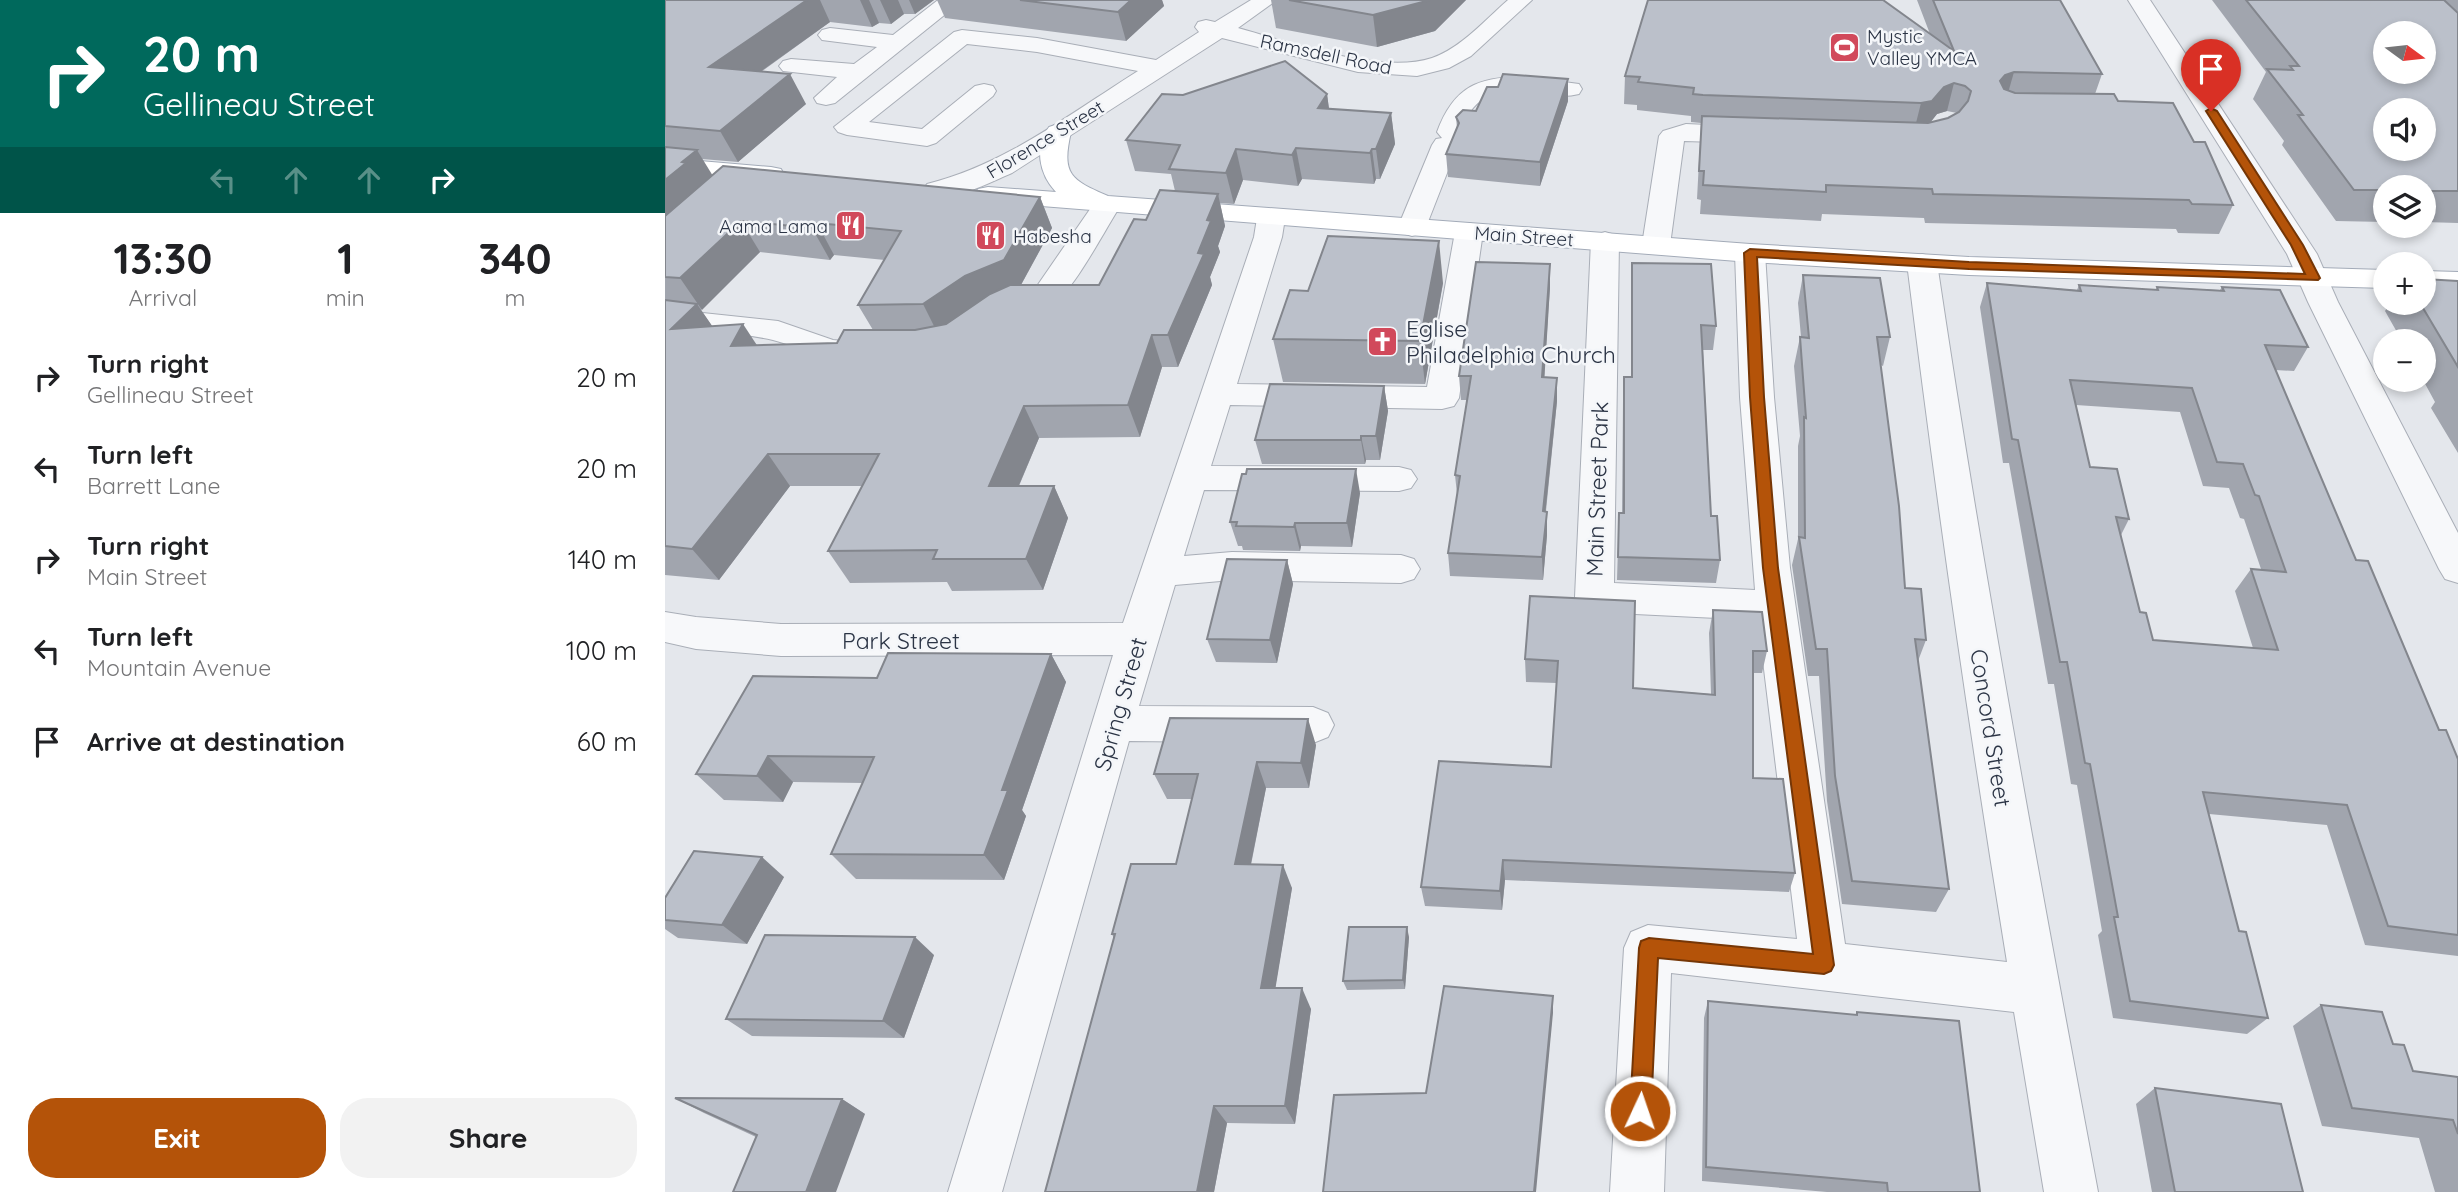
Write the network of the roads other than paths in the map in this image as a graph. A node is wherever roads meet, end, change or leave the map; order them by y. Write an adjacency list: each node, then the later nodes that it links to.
1 (952, 0): 9 (street)
2 (1230, 0): 6 (street, Florence Street)
3 (1266, 0): 7 (street, Florence Street)
4 (1521, 0): 10 (street, Ramsdell Road)
5 (2139, 0): 20 (street)
6 (1193, 25): 7 (street, Ramsdell Road); 11 (street, Florence Street)
7 (1221, 31): 10 (street, Ramsdell Road); 13 (street, Florence Street)
8 (830, 35): 9 (street)
9 (898, 42): 14 (street)
10 (1341, 61): 15 (street)
11 (1135, 62): 13 (street); 17 (street); 26 (street, Florence Street)
12 (791, 66): 14 (street)
13 (1161, 68): 21 (street, Florence Street)
14 (858, 72): 18 (street)
15 (1291, 76)
16 (1570, 89): 30 (street)
17 (984, 92)
18 (826, 98)
19 (2178, 113): 20 (street)
20 (2213, 114): 36 (street)
21 (1058, 132): 26 (street, Florence Street); 28 (main road)
22 (1779, 137): 33 (street)
23 (665, 166): 24 (main road)
24 (749, 173): 25 (main road); 27 (street)
25 (803, 178)
26 (924, 189): 28 (main road, Main Street)
27 (727, 192)
28 (1119, 206): 29 (main road, Main Street); 41 (street)
29 (1271, 218): 30 (main road, Main Street); 43 (street, Spring Street)
30 (1412, 227): 31 (main road, Main Street)
31 (1469, 232): 32 (main road, Main Street); 43 (street)
32 (1605, 241): 33 (main road, Main Street); 49 (street, Main Street Park)
33 (1656, 245): 34 (main road, Main Street)
34 (1750, 253): 35 (main road, Main Street); 49 (street)
35 (1922, 263): 36 (main road, Main Street); 55 (street, Concord Street)
36 (2313, 278): 37 (main road, Main Street); 47 (street)
37 (2373, 279)
38 (2436, 280): 39 (main road)
39 (2458, 281)
40 (665, 318): 42 (street)
41 (982, 324)
42 (894, 351)
43 (1216, 394): 44 (street, Spring Street)
44 (1190, 478): 45 (street); 48 (street, Spring Street)
45 (1399, 479)
46 (1401, 569): 48 (street)
47 (2458, 569)
48 (1161, 572): 51 (street, Spring Street)
49 (1775, 606): 54 (street)
50 (665, 628): 51 (street, Park Street)
51 (1138, 639): 52 (street, Spring Street)
52 (1115, 723): 53 (street); 56 (street, Spring Street)
53 (1313, 725)
54 (1824, 965): 55 (street); 57 (street)
55 (2035, 989): 58 (street, Concord Street)
56 (975, 1192)
57 (1637, 1192)
58 (2071, 1192)

